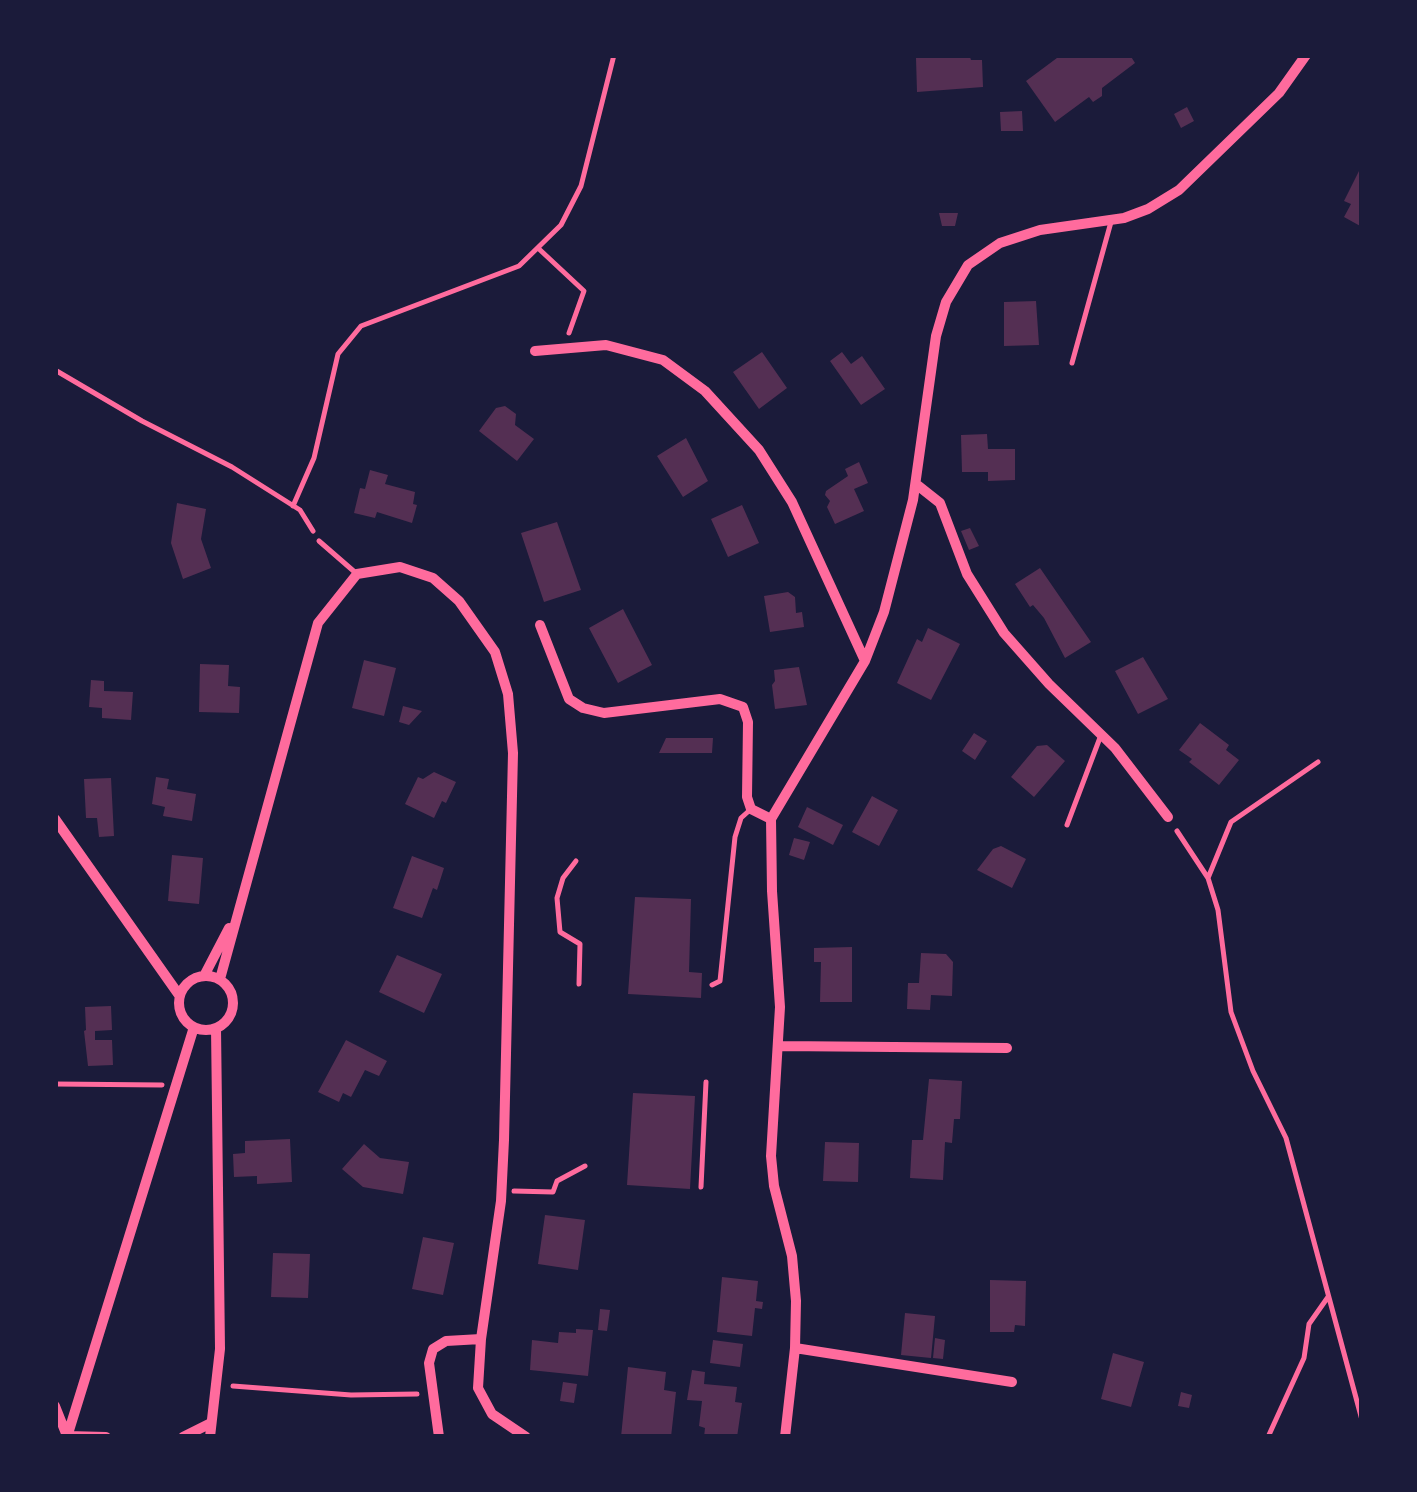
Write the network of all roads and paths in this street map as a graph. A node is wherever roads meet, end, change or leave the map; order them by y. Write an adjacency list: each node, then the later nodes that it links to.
1 (614, 55): 4 (path)
2 (1306, 55): 3 (street)
3 (1112, 220): 7 (lane); 9 (street)
4 (539, 249): 5 (path); 10 (path)
5 (564, 347): 6 (street); 14 (street)
6 (535, 351)
7 (1072, 364)
8 (55, 370): 10 (path)
9 (916, 484): 14 (street); 15 (street)
10 (293, 506): 11 (path)
11 (319, 541): 12 (lane)
12 (357, 574): 24 (street); 41 (street)
13 (540, 625): 17 (street)
14 (865, 661): 20 (street)
15 (1101, 736): 18 (street); 21 (lane)
16 (1318, 762): 23 (path)
17 (751, 809): 20 (street); 28 (lane)
18 (1168, 817): 23 (path)
19 (55, 820): 29 (street)
20 (772, 820): 32 (street)
21 (1067, 825)
22 (576, 861): 27 (path)
23 (1208, 878): 40 (path)
24 (236, 914): 25 (street); 26 (street)
25 (204, 976): 26 (street); 29 (street)
26 (220, 980): 31 (street)
27 (579, 984)
28 (712, 985)
29 (179, 996): 30 (street)
30 (194, 1027): 31 (street); 36 (street)
31 (216, 1028): 44 (street)
32 (780, 1046): 33 (street); 42 (street)
33 (1008, 1048)
34 (706, 1082): 38 (lane)
35 (55, 1084): 36 (path)
36 (177, 1085): 49 (street)
37 (584, 1166): 39 (path)
38 (701, 1187)
39 (520, 1192)
40 (1328, 1297): 47 (path); 56 (path)
41 (480, 1338): 45 (street); 54 (street)
42 (795, 1348): 43 (street); 55 (street)
43 (1012, 1382)
44 (219, 1386): 45 (path); 48 (street)
45 (435, 1394): 53 (street)
46 (55, 1406): 49 (street)
47 (1362, 1420)
48 (211, 1423): 51 (street); 52 (street)
49 (67, 1436): 50 (street)
50 (106, 1437)
51 (183, 1437)
52 (210, 1437)
53 (439, 1437)
54 (526, 1437)
55 (785, 1437)
56 (1268, 1437)

